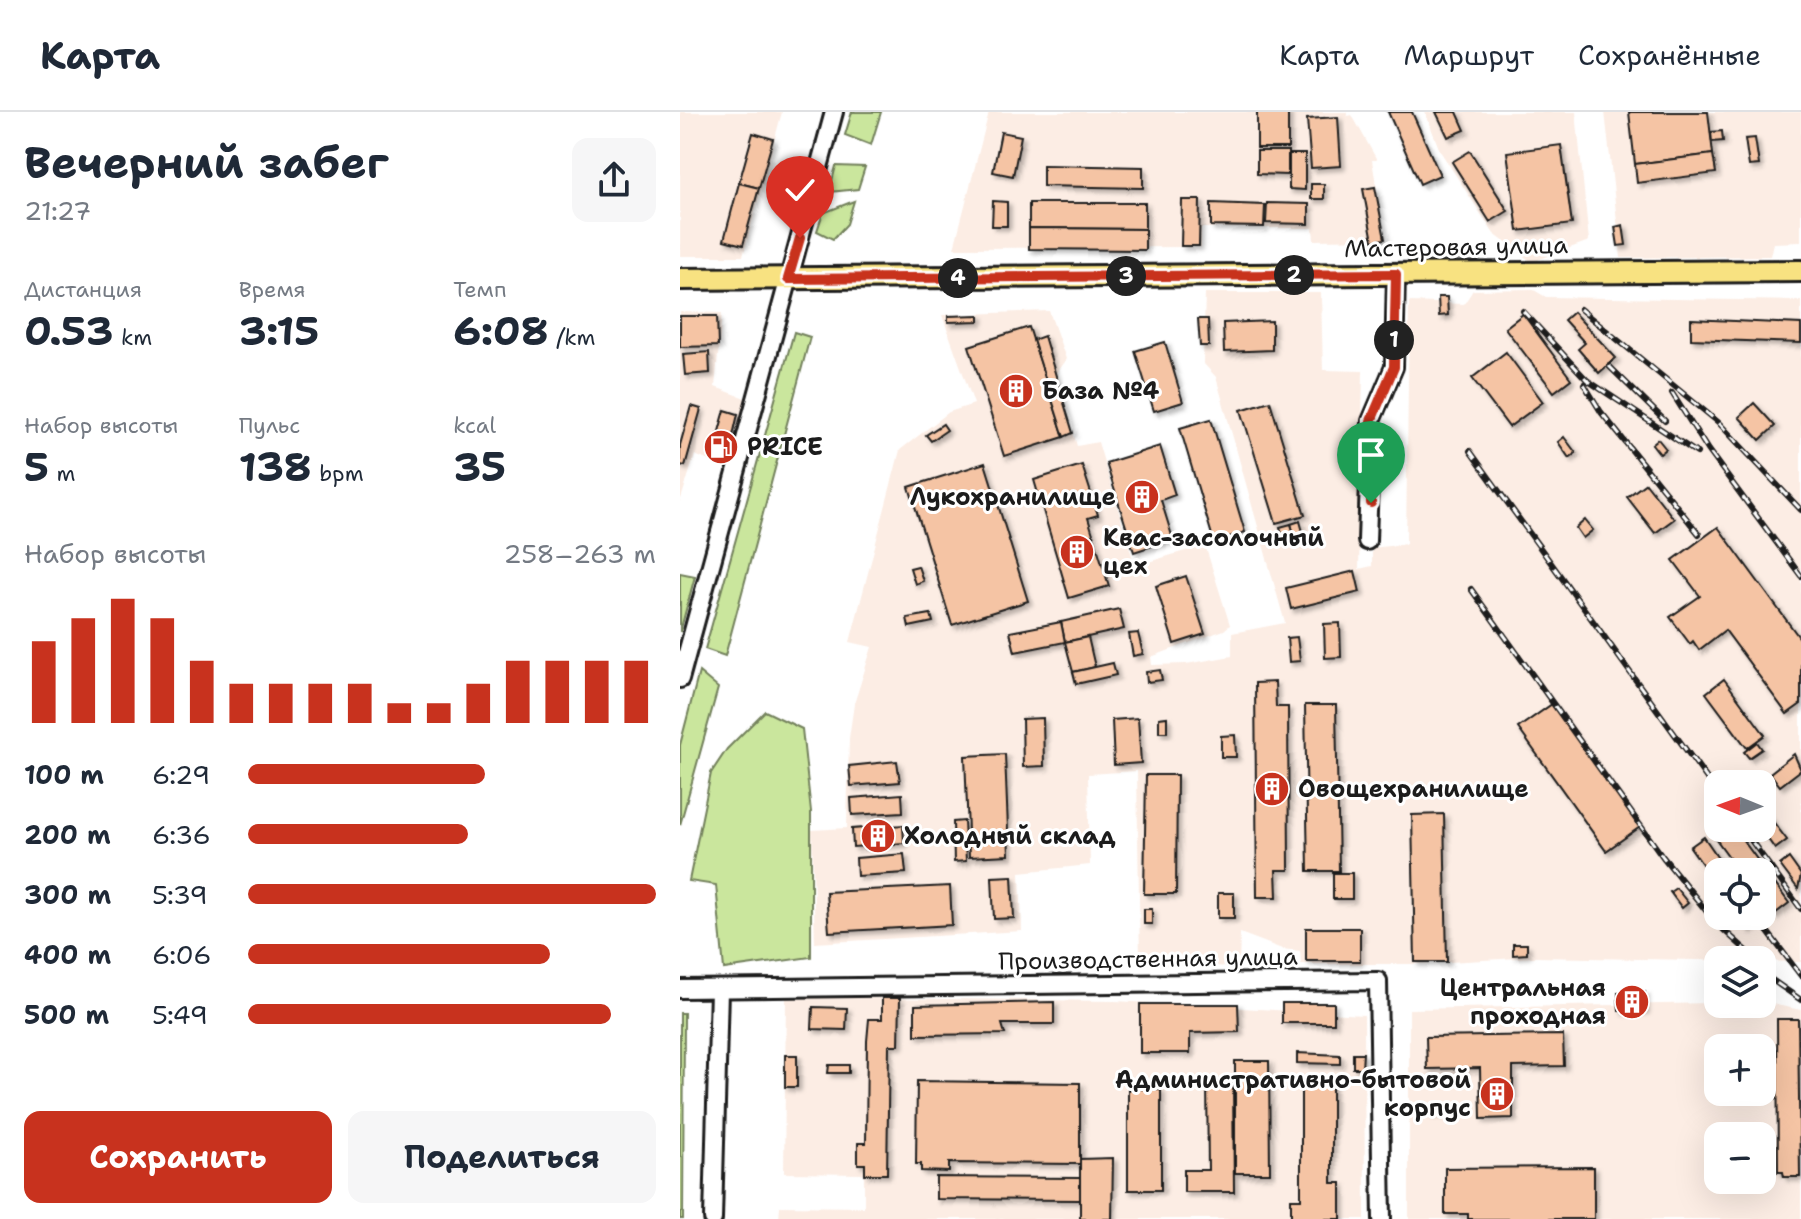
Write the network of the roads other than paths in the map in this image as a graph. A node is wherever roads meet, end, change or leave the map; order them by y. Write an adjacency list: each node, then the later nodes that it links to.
1 (834, 112): 5 (street)
2 (1801, 271): 3 (main road, Мастеровая улица)
3 (1396, 274): 5 (main road, Мастеровая улица); 6 (street)
4 (680, 279): 5 (main road, Мастеровая улица)
5 (788, 279): 7 (street)
6 (1367, 541)
7 (680, 679)
8 (680, 989): 9 (street, Производственная улица)
9 (719, 989): 10 (street); 11 (street, Производственная улица)
10 (713, 1219)
11 (1382, 1219)

